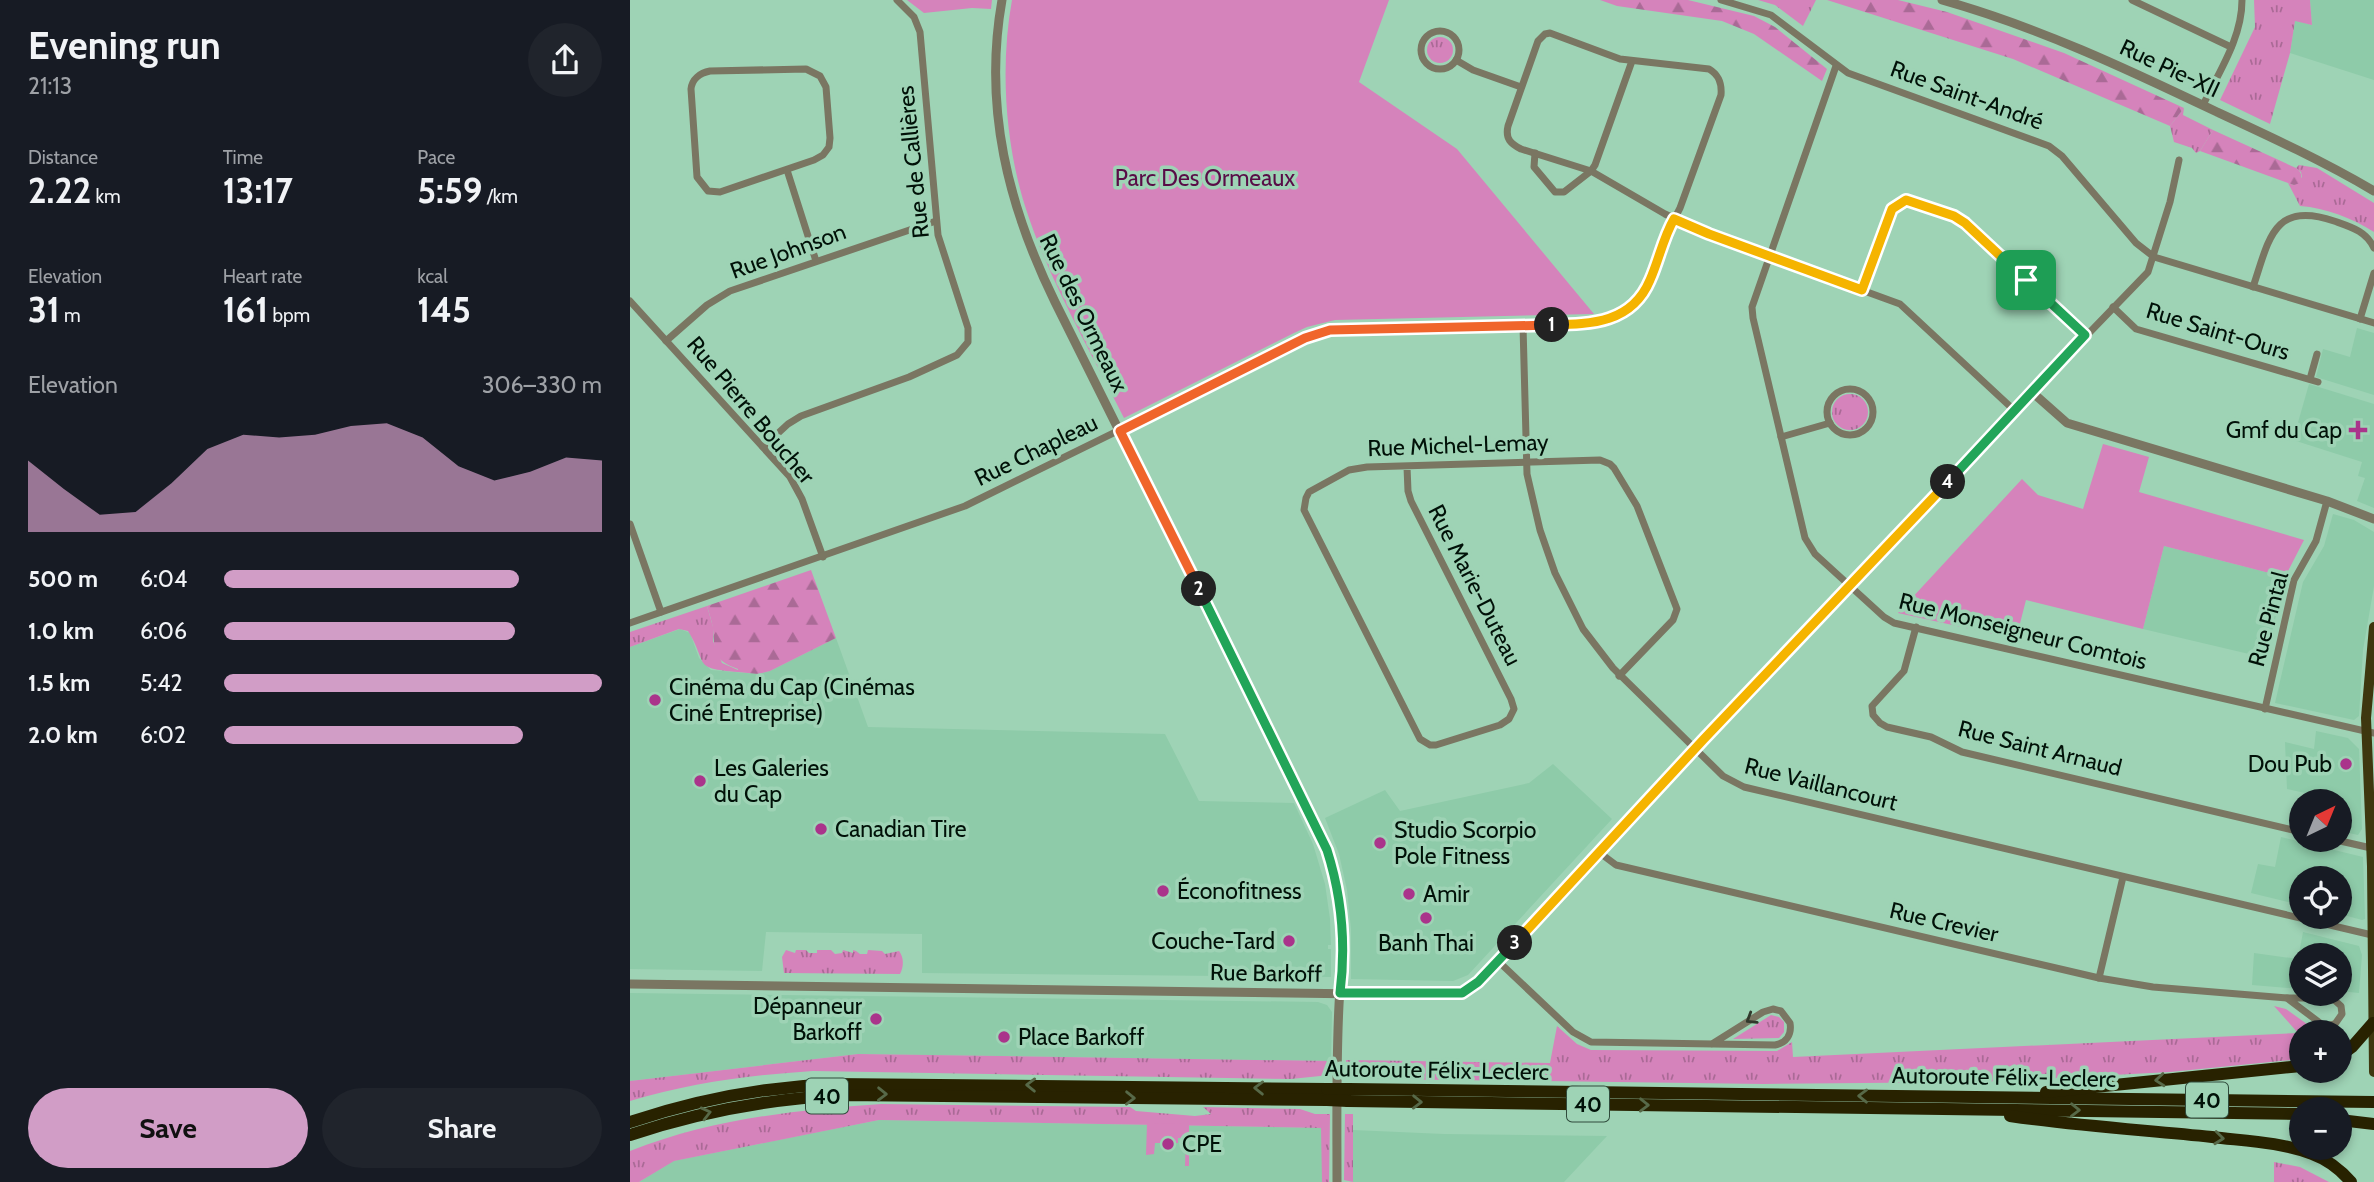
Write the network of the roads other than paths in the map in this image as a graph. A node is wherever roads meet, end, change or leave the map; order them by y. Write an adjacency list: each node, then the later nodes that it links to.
1 (897, 0): 19 (street, Rue de Callières)
2 (1002, 0): 38 (street, Rue des Ormeaux)
3 (1721, 0): 10 (street, Rue Saint-André)
4 (1941, 0): 12 (street, Rue Pie-XII)
5 (2132, 0): 7 (street)
6 (2242, 0): 7 (street)
7 (2231, 47): 12 (street)
8 (1456, 60): 8 (street); 11 (street)
9 (1632, 61): 11 (street, Rue Chapleau); 16 (street); 18 (street, Rue Chapleau)
10 (1836, 66): 21 (street, Rue Monseigneur Comtois); 22 (street, Rue Saint-André)
11 (1521, 87): 13 (street, Rue Chapleau)
12 (2203, 105): 17 (street, Rue Pie-XII)
13 (1535, 153): 16 (street, Rue Chapleau); 16 (street)
14 (2179, 160): 22 (street, Rue Barkoff)
15 (787, 170): 15 (street); 23 (street)
16 (1591, 171): 18 (street, Rue Chapleau)
17 (2374, 191)
18 (1674, 219): 21 (street, Rue Chapleau); 31 (street, Rue Chapleau)
19 (936, 221): 23 (street, Rue Johnson); 40 (street, Rue de Callières)
20 (2374, 248): 25 (street)
21 (1769, 256): 26 (street, Rue Chapleau); 39 (street, Rue Monseigneur Comtois)
22 (2154, 257): 25 (street, Rue Saint-André); 28 (street, Rue Barkoff)
23 (816, 261): 33 (street, Rue Johnson)
24 (2374, 274): 29 (street)
25 (2253, 287): 29 (street, Rue Saint-André)
26 (1862, 290): 32 (street); 36 (street, Rue Chapleau)
27 (630, 301): 33 (street, Rue Pierre Boucher)
28 (2113, 307): 32 (street, Rue Barkoff); 34 (street, Rue Saint-Ours)
29 (2360, 319): 30 (street, Rue Saint-André)
30 (2374, 323)
31 (1523, 326): 38 (street, Rue Chapleau); 41 (street, Rue Vaillancourt)
32 (2085, 335): 35 (street, Rue Barkoff)
33 (666, 341): 40 (street, Rue Pierre Boucher)
34 (2317, 354)
35 (2032, 392): 36 (street, Rue Barkoff); 43 (street)
36 (2015, 411): 47 (street, Rue Barkoff)
37 (1830, 423): 37 (street); 39 (street)
38 (1120, 431): 46 (street, Rue Chapleau); 66 (street, Rue des Ormeaux)
39 (1781, 438): 47 (street, Rue Monseigneur Comtois)
40 (763, 447): 46 (street, Rue Pierre Boucher)
41 (1526, 462): 42 (street, Rue Michel-Lemay); 52 (street, Rue Vaillancourt); 52 (street, Rue Michel-Lemay)
42 (1407, 467): 54 (street, Rue Marie-Duteau); 54 (street, Rue Michel-Lemay)
43 (2327, 501): 44 (street); 53 (street, Rue Pintal)
44 (2374, 519)
45 (630, 524): 48 (street)
46 (822, 556): 48 (street, Rue Chapleau)
47 (1850, 587): 50 (street, Rue Monseigneur Comtois); 56 (street, Rue Barkoff)
48 (661, 612): 49 (street, Rue Chapleau)
49 (630, 623)
50 (1916, 627): 53 (street, Rue Monseigneur Comtois); 57 (street, Rue Saint Arnaud)
51 (2374, 627): 55 (main road)
52 (1619, 676): 56 (street, Rue Vaillancourt)
53 (2265, 709): 55 (street, Rue Monseigneur Comtois)
54 (1510, 718)
55 (2370, 733): 59 (main road)
56 (1695, 749): 60 (street, Rue Barkoff); 61 (street, Rue Vaillancourt)
57 (2289, 829)
58 (2352, 844): 59 (street)
59 (2371, 848): 62 (main road)
60 (1600, 853): 63 (street, Rue Barkoff); 64 (street, Rue Crevier)
61 (2123, 877): 62 (street, Rue Vaillancourt); 64 (street)
62 (2372, 935): 68 (main road)
63 (1498, 961): 66 (street, Rue Barkoff); 69 (street)
64 (2099, 978): 67 (street, Rue Crevier)
65 (630, 984): 66 (street, Rue Barkoff)
66 (1340, 993): 89 (street, Rue des Ormeaux)
67 (2287, 998): 67 (street, Rue Crevier)
68 (2373, 1023): 70 (highway); 72 (main road)
69 (1712, 1044): 69 (street, one-way to 69)
70 (2352, 1047)
71 (2289, 1067): 75 (highway, one-way to 75)
72 (2374, 1072)
73 (1327, 1095): 74 (highway, Autoroute Félix-Leclerc / 40, bridge); 77 (highway, Autoroute Félix-Leclerc / 40, one-way to 77); 84 (highway, Autoroute Félix-Leclerc / 40, one-way to 73)
74 (1348, 1095): 75 (highway, Autoroute Félix-Leclerc / 40, one-way to 74); 78 (highway, Autoroute Félix-Leclerc / 40, one-way to 78)
75 (1997, 1098): 76 (highway, Autoroute Félix-Leclerc / 40)
76 (2374, 1099)
77 (711, 1100): 82 (highway); 83 (highway, Autoroute Félix-Leclerc / 40)
78 (1958, 1109): 79 (highway, Autoroute Félix-Leclerc / 40, one-way to 79); 90 (highway, one-way to 90)
79 (2289, 1114)
80 (2352, 1115): 81 (highway)
81 (2374, 1115)
82 (630, 1116)
83 (630, 1122)
84 (672, 1122): 87 (highway, Autoroute Félix-Leclerc / 40); 88 (highway)
85 (2352, 1122): 86 (highway)
86 (2374, 1124)
87 (630, 1135)
88 (630, 1142)
89 (1337, 1182)
90 (2351, 1182)

